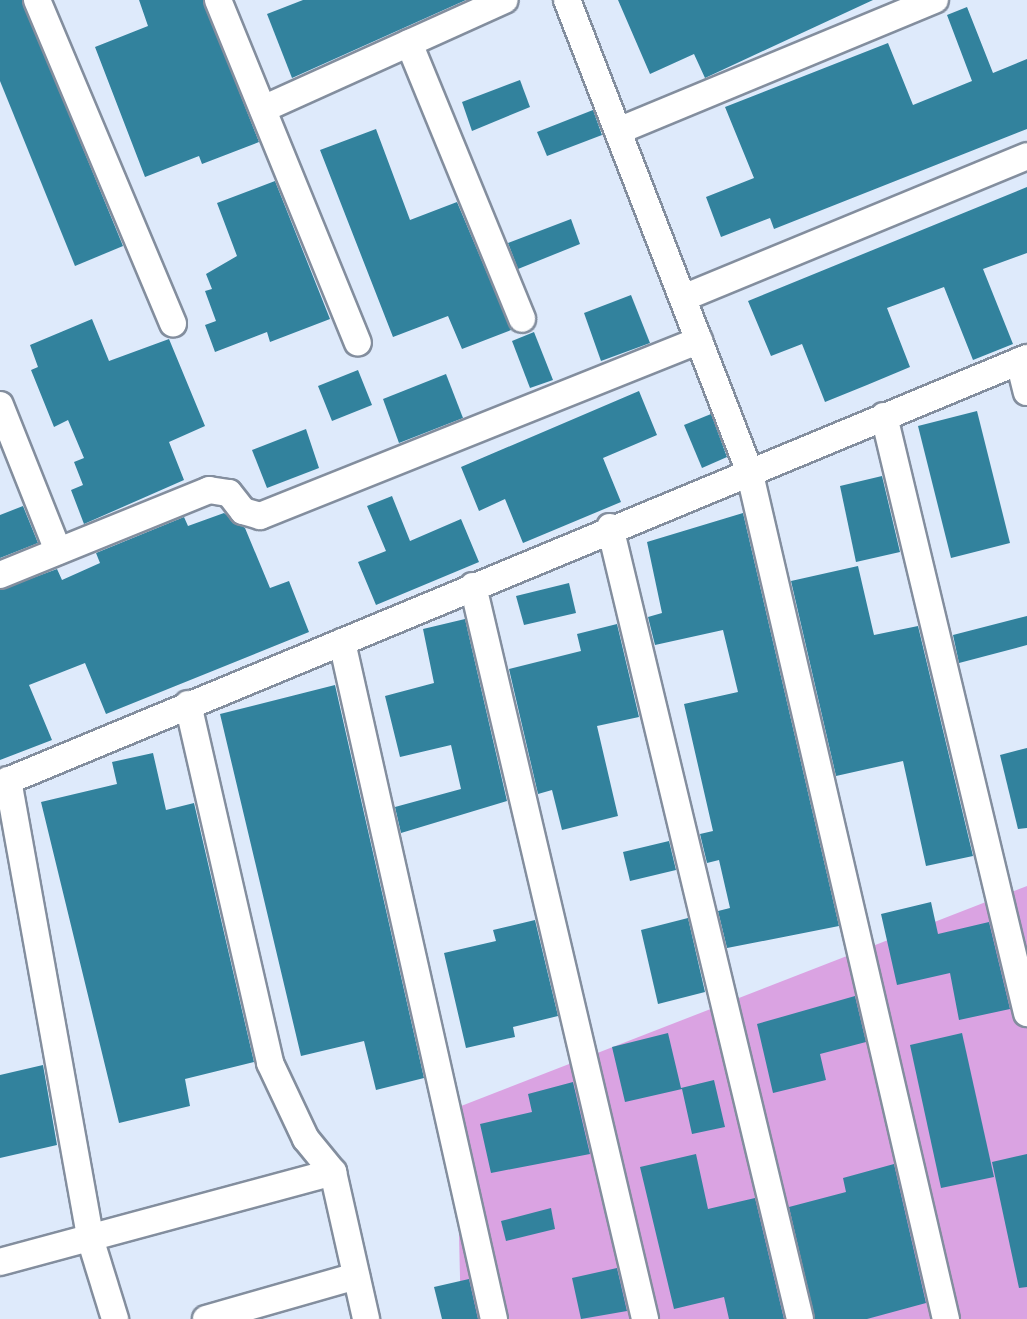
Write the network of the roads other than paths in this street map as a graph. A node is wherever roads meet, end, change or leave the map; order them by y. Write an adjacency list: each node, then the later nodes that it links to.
1 (37, 0): 12 (street)
2 (218, 0): 7 (street)
3 (505, 0): 6 (street)
4 (568, 0): 8 (street)
5 (935, 0): 8 (street)
6 (409, 43): 7 (street); 11 (street)
7 (263, 109): 14 (street)
8 (618, 131): 10 (street)
9 (1027, 156): 10 (street)
10 (683, 298): 13 (street)
11 (522, 319)
12 (173, 324)
13 (699, 340): 19 (street); 21 (street)
14 (358, 343)
15 (1023, 359): 16 (street); 18 (street)
16 (1027, 392)
17 (0, 405): 21 (street)
18 (884, 415): 19 (street); 27 (street)
19 (749, 470): 20 (street); 38 (street)
20 (610, 527): 23 (street); 37 (street)
21 (58, 551): 22 (street)
22 (0, 575)
23 (473, 586): 24 (street); 36 (street)
24 (342, 642): 25 (street); 35 (street)
25 (188, 705): 26 (street); 28 (street)
26 (4, 782): 29 (street)
27 (1027, 1013)
28 (333, 1172): 29 (street); 31 (street)
29 (90, 1238): 30 (street); 32 (street)
30 (0, 1262)
31 (356, 1276): 33 (street); 34 (street)
32 (115, 1319)
33 (206, 1319)
34 (366, 1319)
35 (494, 1319)
36 (645, 1319)
37 (800, 1319)
38 (946, 1319)

